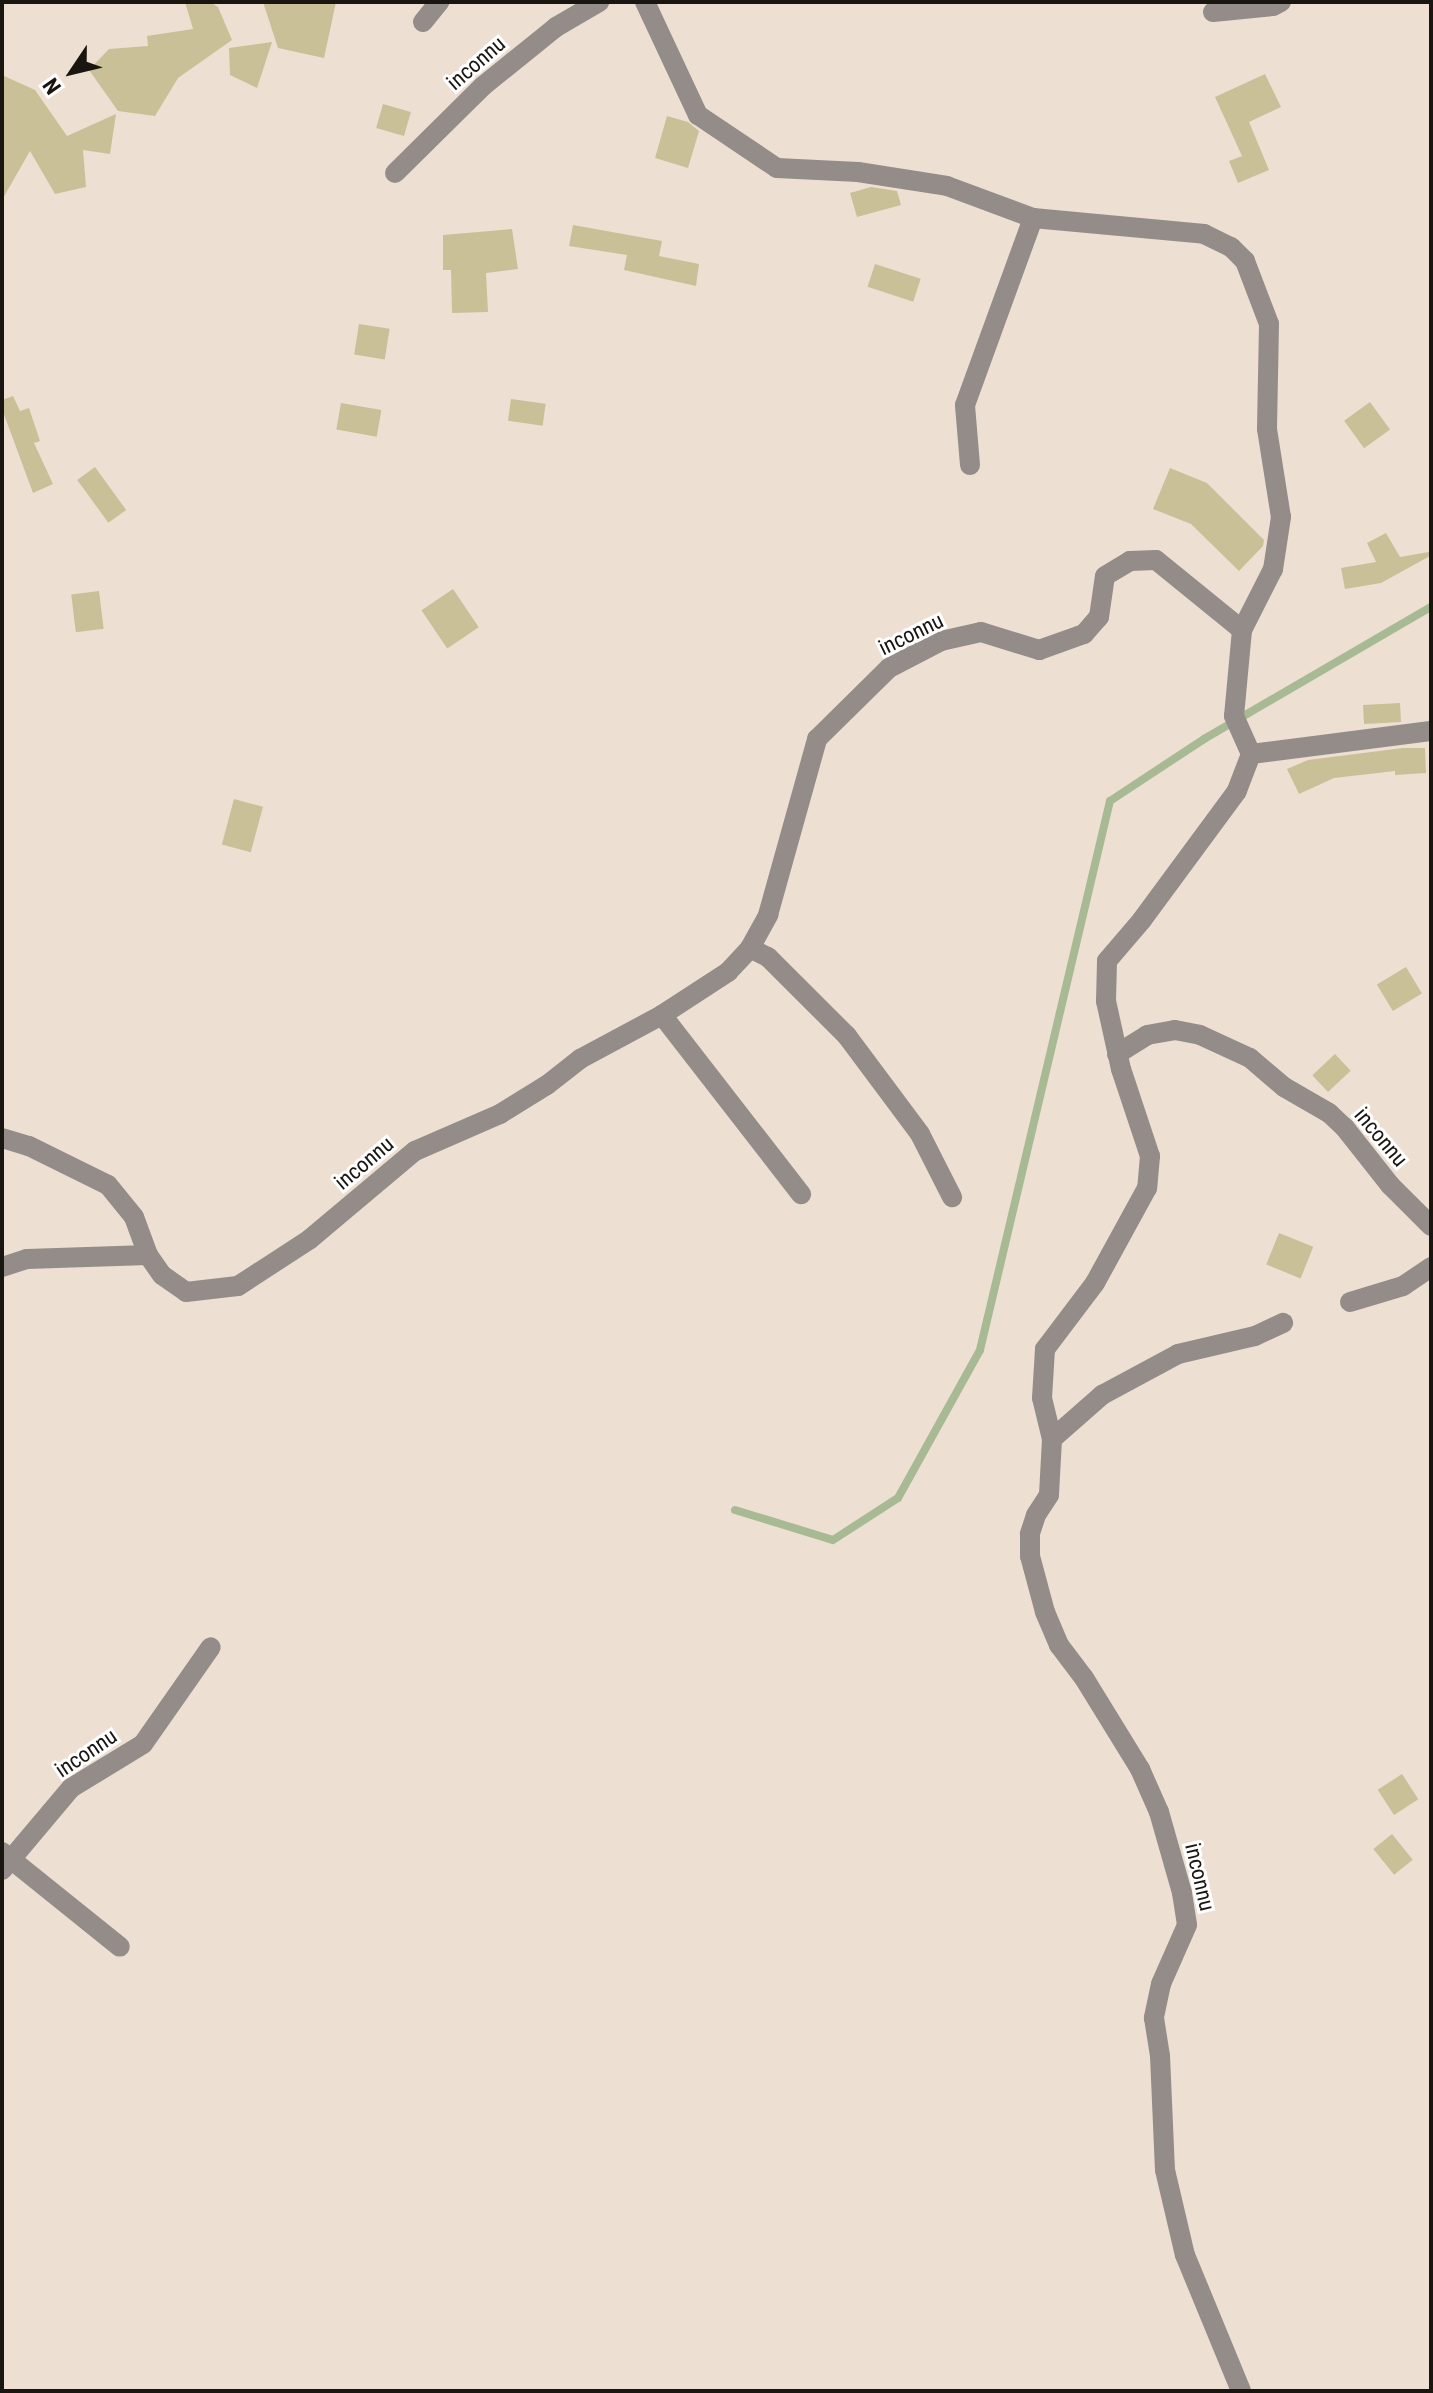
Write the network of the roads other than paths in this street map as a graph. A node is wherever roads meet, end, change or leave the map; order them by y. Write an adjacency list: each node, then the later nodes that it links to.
1 (439, 2): 6 (street)
2 (599, 2): 7 (street, inconnu)
3 (645, 2): 8 (street)
4 (1281, 2): 5 (street)
5 (1213, 12)
6 (423, 22)
7 (395, 173)
8 (1033, 218): 9 (street); 10 (street)
9 (970, 465)
10 (1242, 630): 12 (street); 13 (street, inconnu)
11 (1431, 731): 12 (street)
12 (1250, 750): 15 (street, inconnu)
13 (750, 948): 14 (street, inconnu); 18 (street)
14 (662, 1015): 17 (street); 20 (street, inconnu)
15 (1117, 1054): 19 (street, inconnu); 25 (street, inconnu)
16 (2, 1138): 20 (street, inconnu)
17 (801, 1194)
18 (952, 1197)
19 (1431, 1226)
20 (148, 1255): 21 (street)
21 (2, 1267)
22 (1431, 1267): 23 (street)
23 (1350, 1302)
24 (1283, 1323): 25 (street)
25 (1052, 1439): 29 (street, inconnu)
26 (211, 1647): 27 (street, inconnu)
27 (5, 1860): 28 (street, inconnu)
28 (120, 1947)
29 (1241, 2391)

